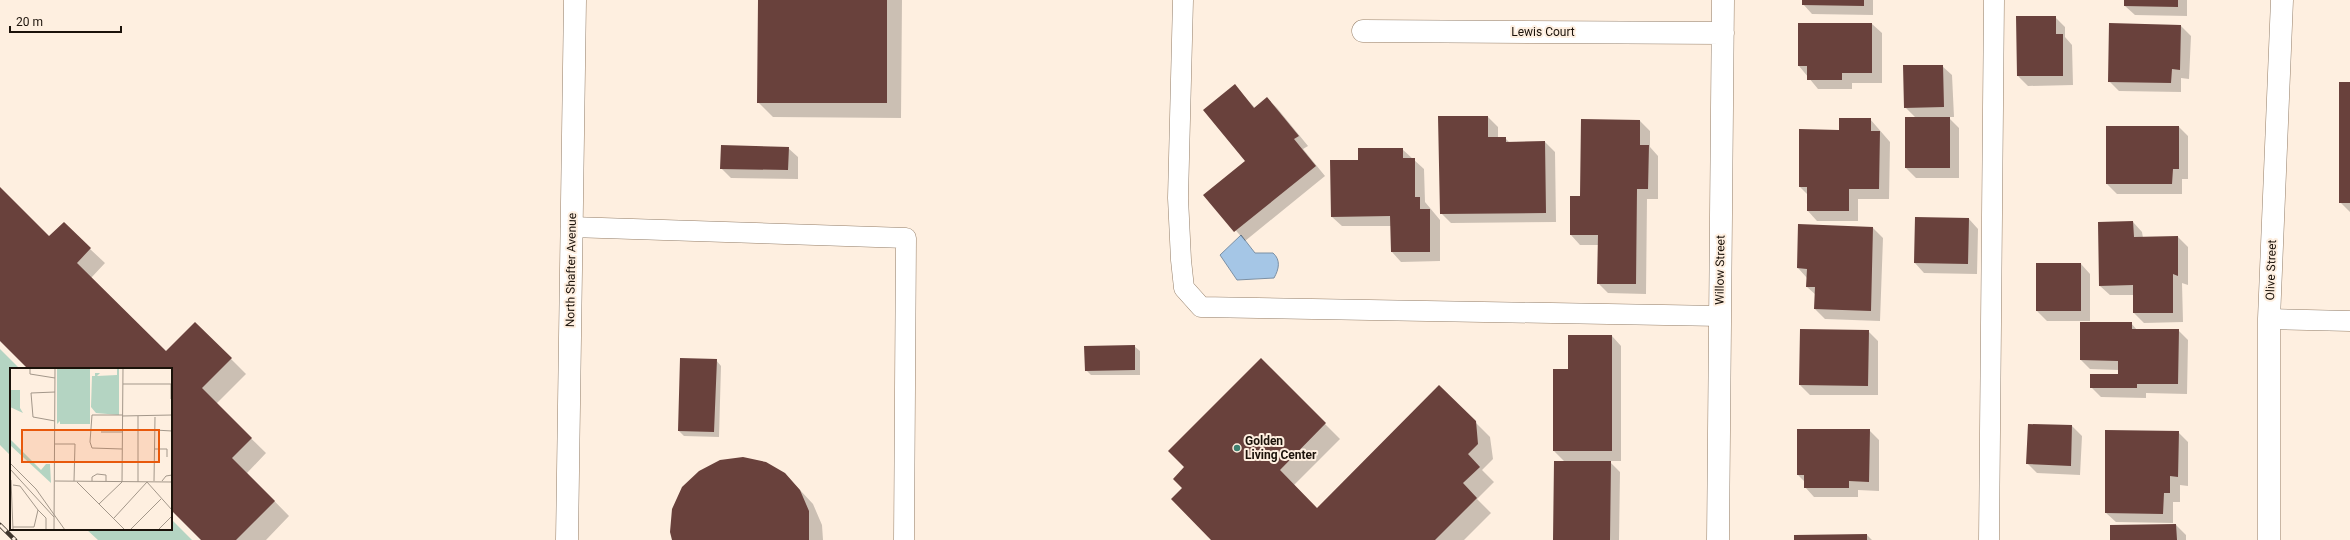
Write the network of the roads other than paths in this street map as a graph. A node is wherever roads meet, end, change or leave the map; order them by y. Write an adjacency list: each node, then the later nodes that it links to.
1 (574, 0): 8 (street, North Shafter Avenue)
2 (1183, 0): 9 (lane)
3 (1723, 0): 7 (street, Willow Street)
4 (1994, 0): 15 (lane)
5 (2282, 0): 10 (street, Olive Street)
6 (1363, 31): 7 (street, Lewis Court)
7 (1723, 33): 9 (street, Willow Street)
8 (571, 227): 12 (street, North Shafter Avenue); 13 (lane)
9 (1720, 316): 14 (street, Willow Street)
10 (2269, 319): 11 (lane); 16 (street, Olive Street)
11 (2350, 321)
12 (567, 540)
13 (904, 540)
14 (1718, 540)
15 (1989, 540)
16 (2269, 540)

